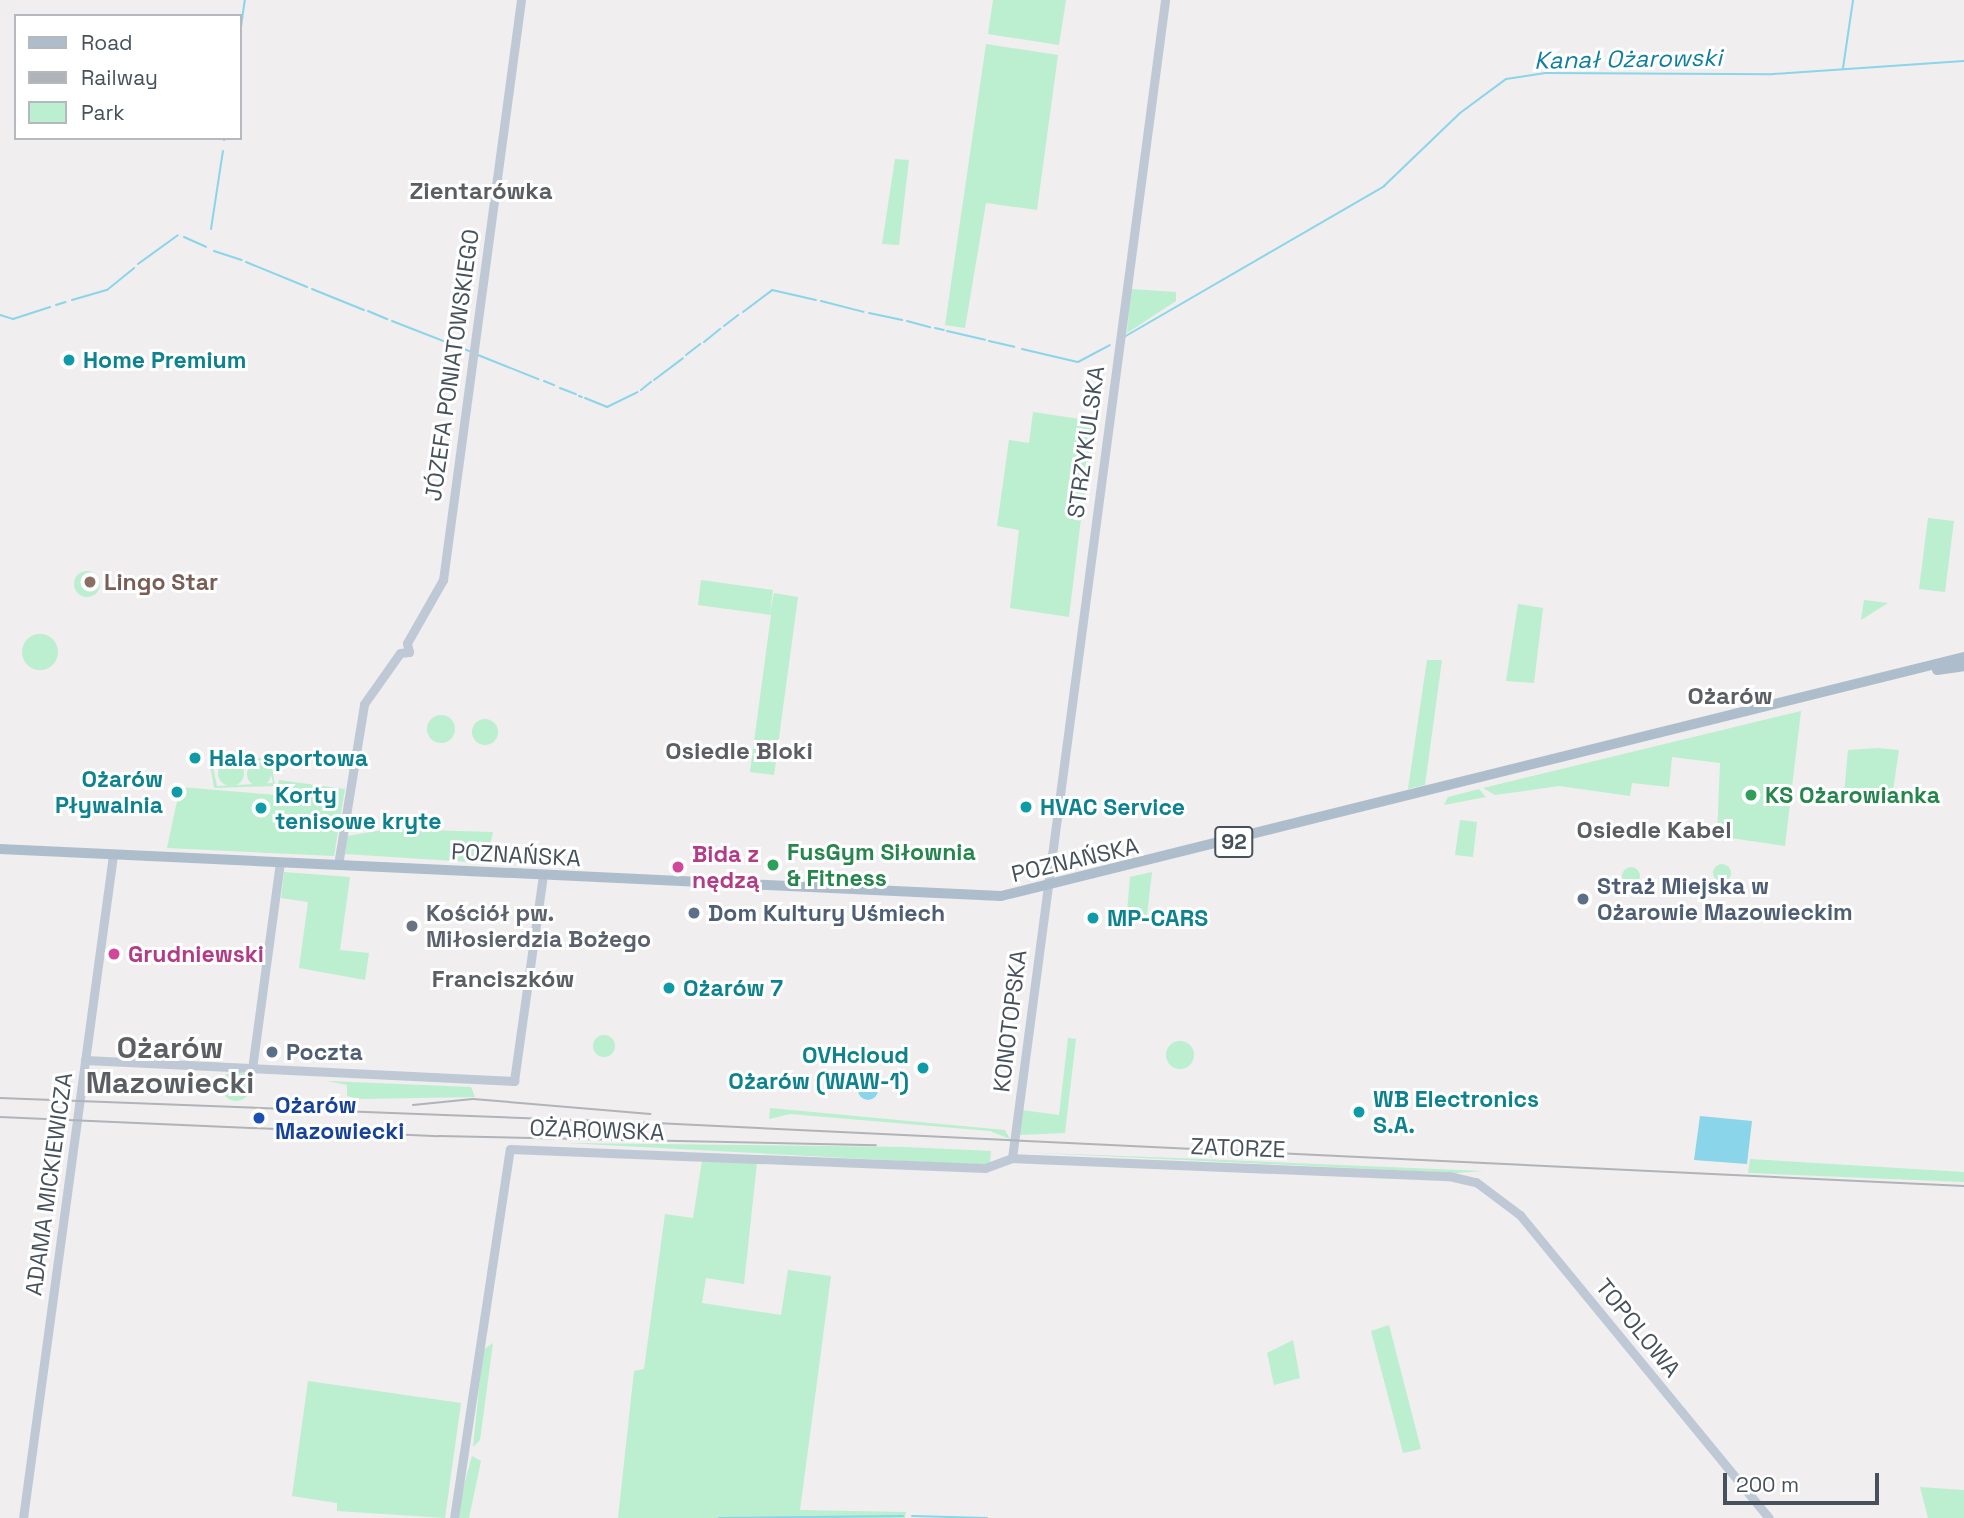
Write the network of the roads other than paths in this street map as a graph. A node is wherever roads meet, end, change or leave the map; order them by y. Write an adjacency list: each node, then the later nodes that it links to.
1 (521, 0): 9 (street, JÓZEFA PONIATOWSKIEGO)
2 (1166, 0): 11 (street, STRZYKULSKA)
3 (1964, 657): 5 (main road, POZNAŃSKA / 92)
4 (1964, 666): 5 (main road, POZNAŃSKA / 92)
5 (1926, 670): 11 (main road, POZNAŃSKA / 92)
6 (0, 849): 7 (main road, POZNAŃSKA / 92)
7 (113, 855): 8 (main road, POZNAŃSKA / 92); 12 (street, ADAMA MICKIEWICZA)
8 (280, 862): 9 (main road, POZNAŃSKA / 92); 13 (street)
9 (338, 865): 10 (main road, POZNAŃSKA / 92)
10 (542, 875): 11 (main road, POZNAŃSKA / 92); 13 (street)
11 (1046, 889): 14 (street, KONOTOPSKA)
12 (85, 1060): 13 (street); 16 (street, ADAMA MICKIEWICZA)
13 (252, 1069)
14 (1012, 1158): 15 (street, ZATORZE); 17 (street, OŻAROWSKA)
15 (1463, 1179): 18 (street, TOPOLOWA)
16 (23, 1518)
17 (454, 1518)
18 (1769, 1518)

